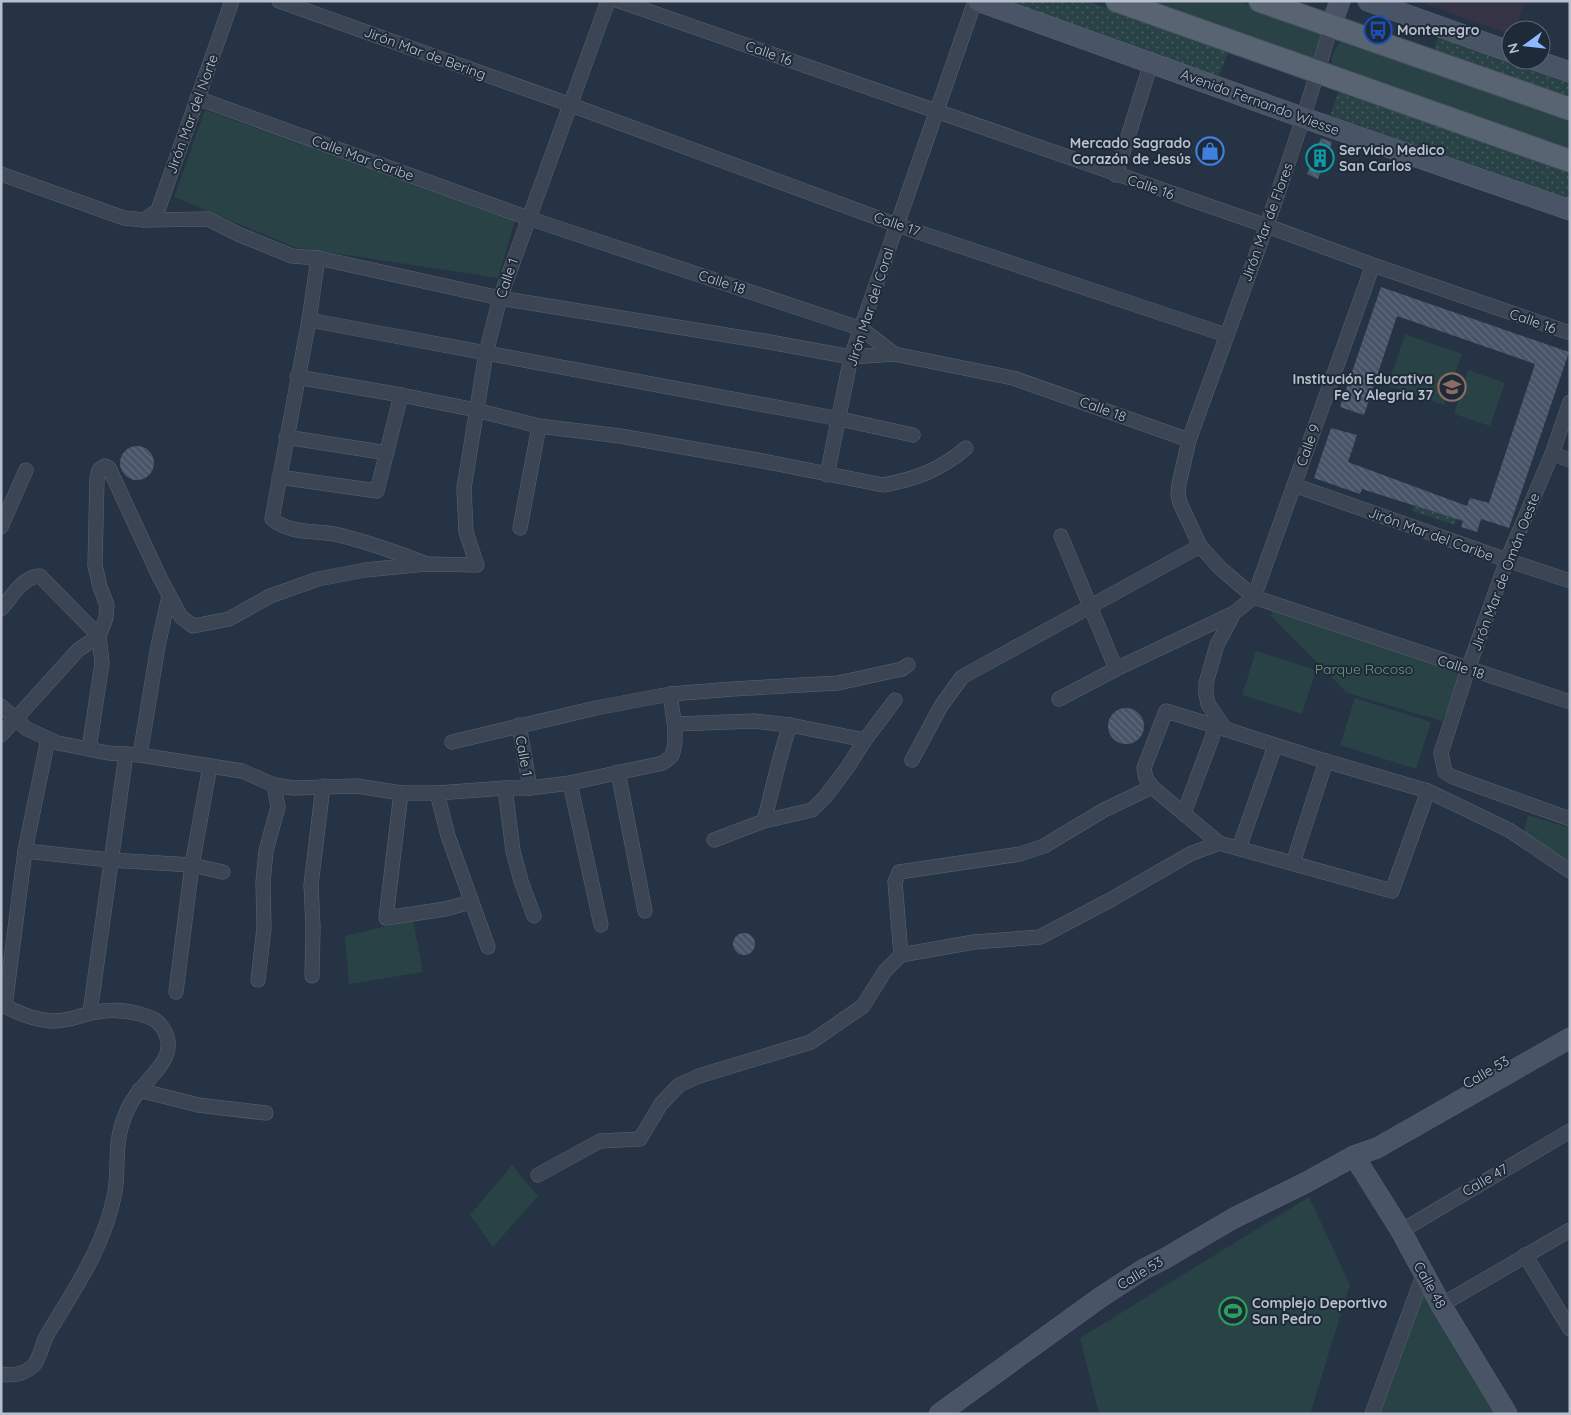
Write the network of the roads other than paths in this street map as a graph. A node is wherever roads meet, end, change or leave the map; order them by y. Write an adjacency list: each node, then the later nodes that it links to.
1 (232, 1): 16 (street, Jirón Mar del Norte)
2 (279, 1): 17 (street, Jirón Mar de Bering)
3 (608, 1): 17 (street, Calle 1)
4 (619, 1): 19 (street, Calle 16)
5 (977, 1): 12 (street, Avenida Fernando Wiesse); 19 (street, Jirón Mar del Coral)
6 (1117, 1): 15 (main road)
7 (1260, 1): 10 (main road)
8 (1340, 1): 10 (street, Jirón Mar de Flores)
9 (1368, 1): 11 (street)
10 (1331, 26): 15 (street, Jirón Mar de Flores); 18 (main road)
11 (1501, 48)
12 (1152, 63): 20 (street, Avenida Fernando Wiesse); 23 (street)
13 (1551, 65): 14 (street)
14 (1570, 72)
15 (1318, 73): 20 (street, Jirón Mar de Flores); 21 (main road)
16 (197, 98): 25 (street, Calle Mar Caribe); 26 (street, Jirón Mar del Norte)
17 (571, 105): 25 (street, Calle 1); 27 (street, Calle 17)
18 (1570, 109)
19 (938, 112): 23 (street, Calle 16); 27 (street, Jirón Mar del Coral)
20 (1304, 118): 24 (street, Avenida Fernando Wiesse); 28 (street, Jirón Mar de Flores)
21 (1570, 161)
22 (1, 174): 26 (street)
23 (1116, 175): 28 (street, Calle 16)
24 (1570, 210)
25 (528, 218): 31 (street, Calle 1); 33 (street, Calle 18)
26 (144, 220): 29 (street)
27 (897, 224): 33 (street, Jirón Mar del Coral); 35 (street, Calle 17)
28 (1267, 226): 30 (street, Calle 16); 35 (street, Jirón Mar de Flores)
29 (318, 258): 31 (street); 32 (street)
30 (1373, 265): 34 (street, Calle 16); 55 (street, Calle 9)
31 (500, 298): 36 (street, Calle 1); 38 (street)
32 (309, 320): 36 (street); 39 (street)
33 (862, 329): 37 (street, Calle 18); 38 (street, Jirón Mar del Coral)
34 (1570, 333)
35 (1226, 335): 47 (street, Jirón Mar de Flores)
36 (486, 353): 42 (street, Calle 1); 43 (street)
37 (894, 354): 38 (street); 47 (street, Calle 18)
38 (851, 358): 43 (street, Jirón Mar del Coral)
39 (297, 378): 40 (street); 46 (street)
40 (401, 395): 42 (street); 49 (street)
41 (1570, 402): 50 (street, Jirón Mar de Omán Oeste)
42 (476, 410): 44 (street); 61 (street, Calle 1)
43 (840, 419): 45 (street); 53 (street, Jirón Mar del Coral)
44 (539, 426): 53 (street); 57 (street)
45 (913, 435)
46 (286, 437): 49 (street); 54 (street)
47 (1189, 440): 59 (street, Calle 18)
48 (966, 448): 53 (street)
49 (386, 453): 54 (street)
50 (1552, 454): 51 (street); 60 (street, Jirón Mar de Omán Oeste)
51 (1570, 460)
52 (26, 470): 56 (street)
53 (827, 475)
54 (279, 476): 61 (street)
55 (1294, 485): 60 (street, Jirón Mar del Caribe); 64 (street, Calle 9)
56 (1, 527)
57 (520, 528)
58 (1061, 536): 65 (street)
59 (1200, 546): 64 (street, Calle 18); 65 (street)
60 (1507, 560): 62 (street, Jirón Mar del Caribe); 71 (street, Jirón Mar de Omán Oeste)
61 (426, 564): 63 (street)
62 (1570, 580)
63 (169, 596): 68 (street); 88 (street)
64 (1254, 596): 67 (street); 71 (street, Calle 18)
65 (1090, 608): 70 (street); 89 (street)
66 (1, 610): 68 (street)
67 (1234, 613): 70 (street); 81 (street)
68 (99, 636): 77 (street); 87 (street)
69 (908, 665): 72 (street)
70 (1116, 669): 73 (street)
71 (1468, 669): 75 (street, Calle 18); 103 (street, Jirón Mar de Omán Oeste)
72 (670, 694): 78 (street); 79 (street)
73 (1059, 699)
74 (895, 700): 84 (street)
75 (1570, 702)
76 (1, 706): 77 (street)
77 (14, 719): 82 (street); 83 (street)
78 (675, 724): 80 (street); 92 (street)
79 (519, 725): 85 (street); 98 (street, Calle 1)
80 (790, 725): 84 (street); 104 (street)
81 (1220, 728): 86 (street); 96 (street); 102 (street)
82 (1, 735)
83 (48, 739): 87 (street); 108 (street)
84 (865, 740): 104 (street)
85 (452, 742)
86 (1275, 746): 90 (street); 107 (street)
87 (89, 749): 88 (street)
88 (133, 754): 91 (street); 109 (street)
89 (912, 760)
90 (1326, 761): 99 (street); 110 (street)
91 (210, 766): 94 (street); 111 (street)
92 (618, 772): 93 (street); 115 (street)
93 (570, 783): 98 (street); 117 (street)
94 (274, 785): 95 (street); 121 (street)
95 (323, 786): 100 (street); 120 (street)
96 (1152, 787): 102 (street); 119 (street)
97 (505, 788): 98 (street); 101 (street); 116 (street)
98 (530, 788)
99 (1428, 791): 110 (street); 112 (street)
100 (401, 793): 101 (street); 114 (street)
101 (437, 793): 114 (street)
102 (1184, 813): 106 (street)
103 (1570, 818)
104 (764, 821): 105 (street)
105 (714, 840)
106 (1219, 843): 107 (street); 119 (street)
107 (1239, 848): 110 (street)
108 (25, 851): 109 (street); 123 (street)
109 (110, 860): 111 (street); 124 (street)
110 (1293, 863)
111 (192, 865): 113 (street); 122 (street)
112 (1570, 870)
113 (223, 872)
114 (472, 902): 118 (street)
115 (645, 911)
116 (534, 916)
117 (601, 925)
118 (488, 947)
119 (902, 955): 131 (street)
120 (312, 976)
121 (258, 980)
122 (176, 992)
123 (3, 1005): 124 (street)
124 (90, 1013): 127 (street)
125 (1570, 1024): 130 (street, Calle 53)
126 (1570, 1038): 130 (street, Calle 53)
127 (139, 1090): 128 (street); 138 (street)
128 (266, 1113)
129 (1570, 1131): 133 (street, Calle 47)
130 (1354, 1156): 133 (street, Calle 48); 139 (street, Calle 53)
131 (538, 1175)
132 (1570, 1230): 134 (street)
133 (1401, 1231): 135 (street, Calle 48)
134 (1525, 1255): 136 (street); 137 (street)
135 (1424, 1273): 136 (street, Calle 48); 140 (street)
136 (1441, 1306): 141 (street, Calle 48)
137 (1570, 1329)
138 (1, 1374)
139 (939, 1414)
140 (1372, 1414)
141 (1507, 1414)

